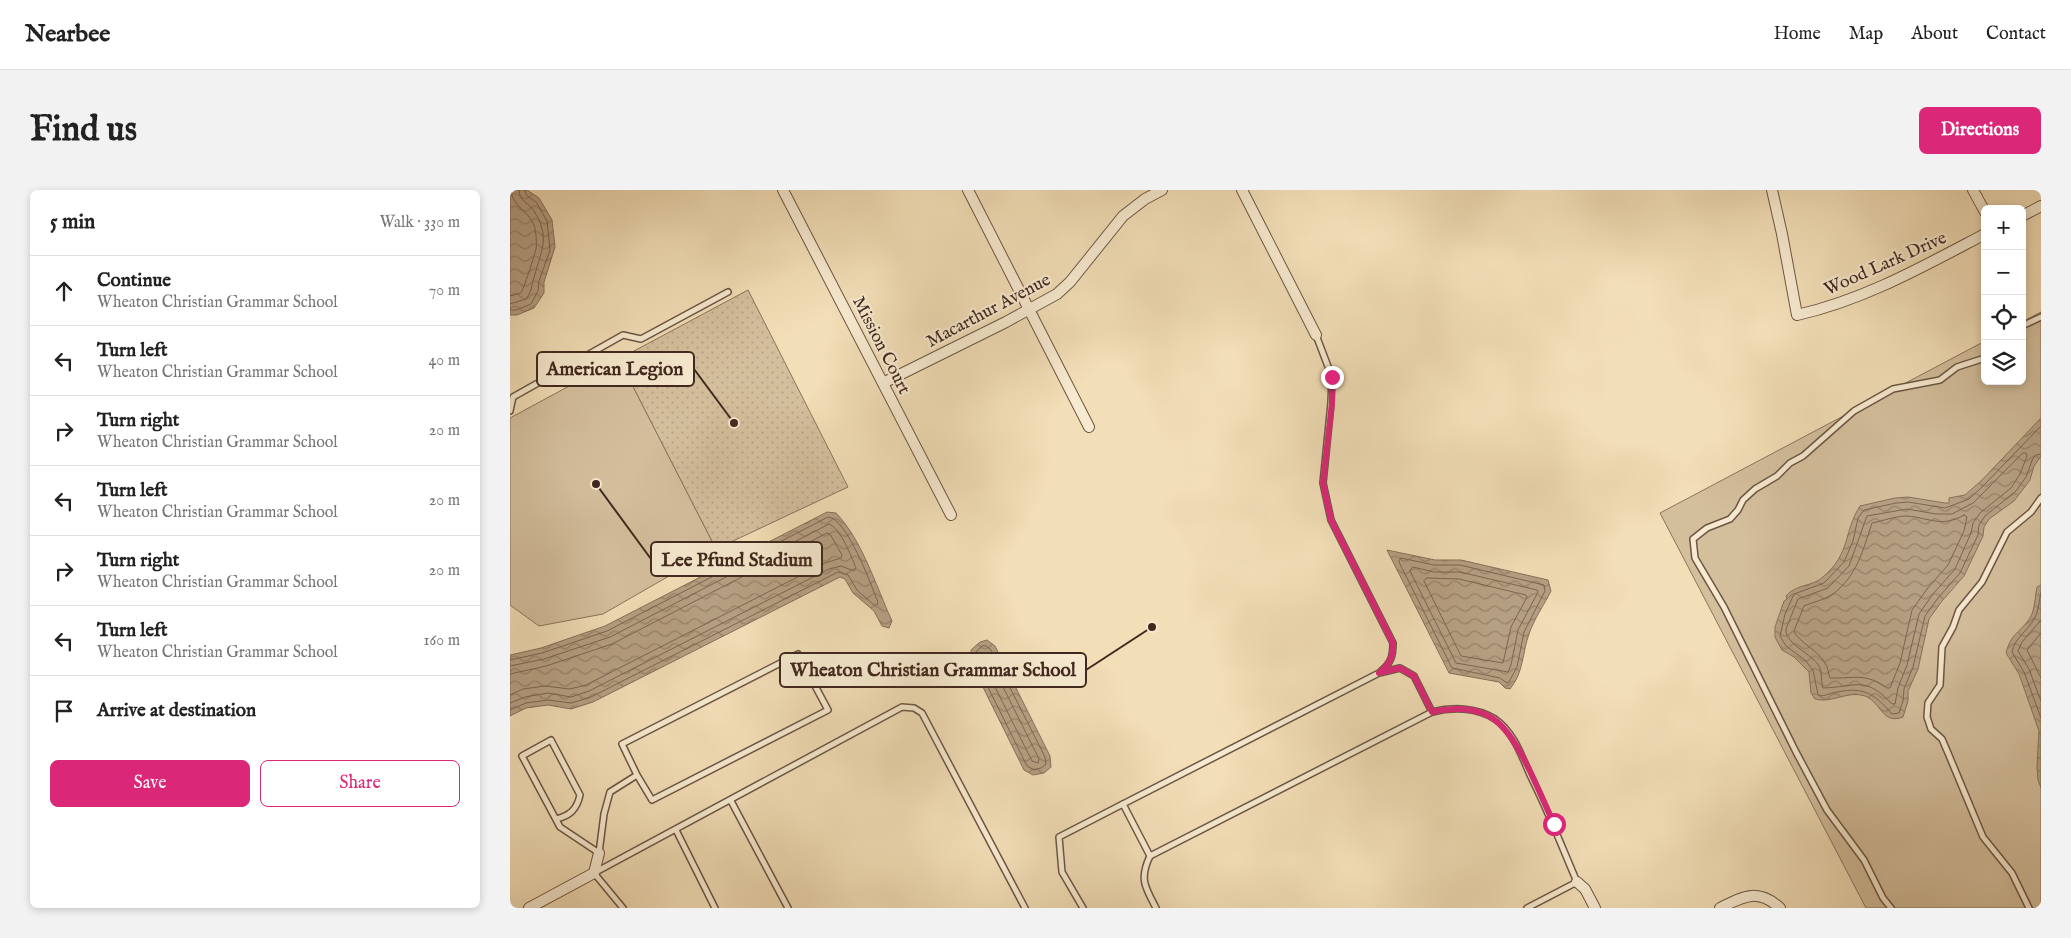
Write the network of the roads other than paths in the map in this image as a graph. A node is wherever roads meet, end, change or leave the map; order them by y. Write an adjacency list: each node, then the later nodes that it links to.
1 (783, 190): 17 (street, Mission Court)
2 (968, 190): 12 (street)
3 (1162, 190): 12 (street, Macarthur Avenue)
4 (1242, 190): 15 (street)
5 (1772, 190): 10 (street, Wood Lark Drive)
6 (1974, 190): 7 (street)
7 (1982, 205)
8 (2041, 206): 9 (street)
9 (2026, 214)
10 (1981, 236)
11 (728, 292): 18 (lane)
12 (1029, 309): 17 (street, Macarthur Avenue); 19 (street)
13 (2041, 317): 14 (lane)
14 (2026, 324)
15 (1316, 335): 22 (lane)
16 (1981, 359): 44 (lane)
17 (883, 384): 21 (street, Mission Court)
18 (510, 411)
19 (1089, 427)
20 (2041, 498): 45 (lane)
21 (951, 515)
22 (1379, 673): 23 (lane); 26 (lane)
23 (1432, 712): 30 (lane); 32 (lane)
24 (638, 775): 24 (lane); 29 (lane)
25 (731, 801): 28 (lane); 36 (lane); 37 (lane)
26 (1123, 804): 30 (lane); 38 (lane)
27 (556, 819): 27 (lane); 29 (lane)
28 (676, 830): 31 (lane); 35 (lane)
29 (599, 853): 31 (street)
30 (1150, 856): 39 (lane)
31 (594, 873): 33 (street); 34 (lane)
32 (1577, 882): 40 (lane); 41 (street)
33 (529, 908)
34 (623, 908)
35 (715, 908)
36 (788, 908)
37 (1025, 908)
38 (1083, 908)
39 (1156, 908)
40 (1527, 908)
41 (1595, 908)
42 (1720, 908): 43 (street)
43 (1780, 908)
44 (1891, 908)
45 (2029, 908)

